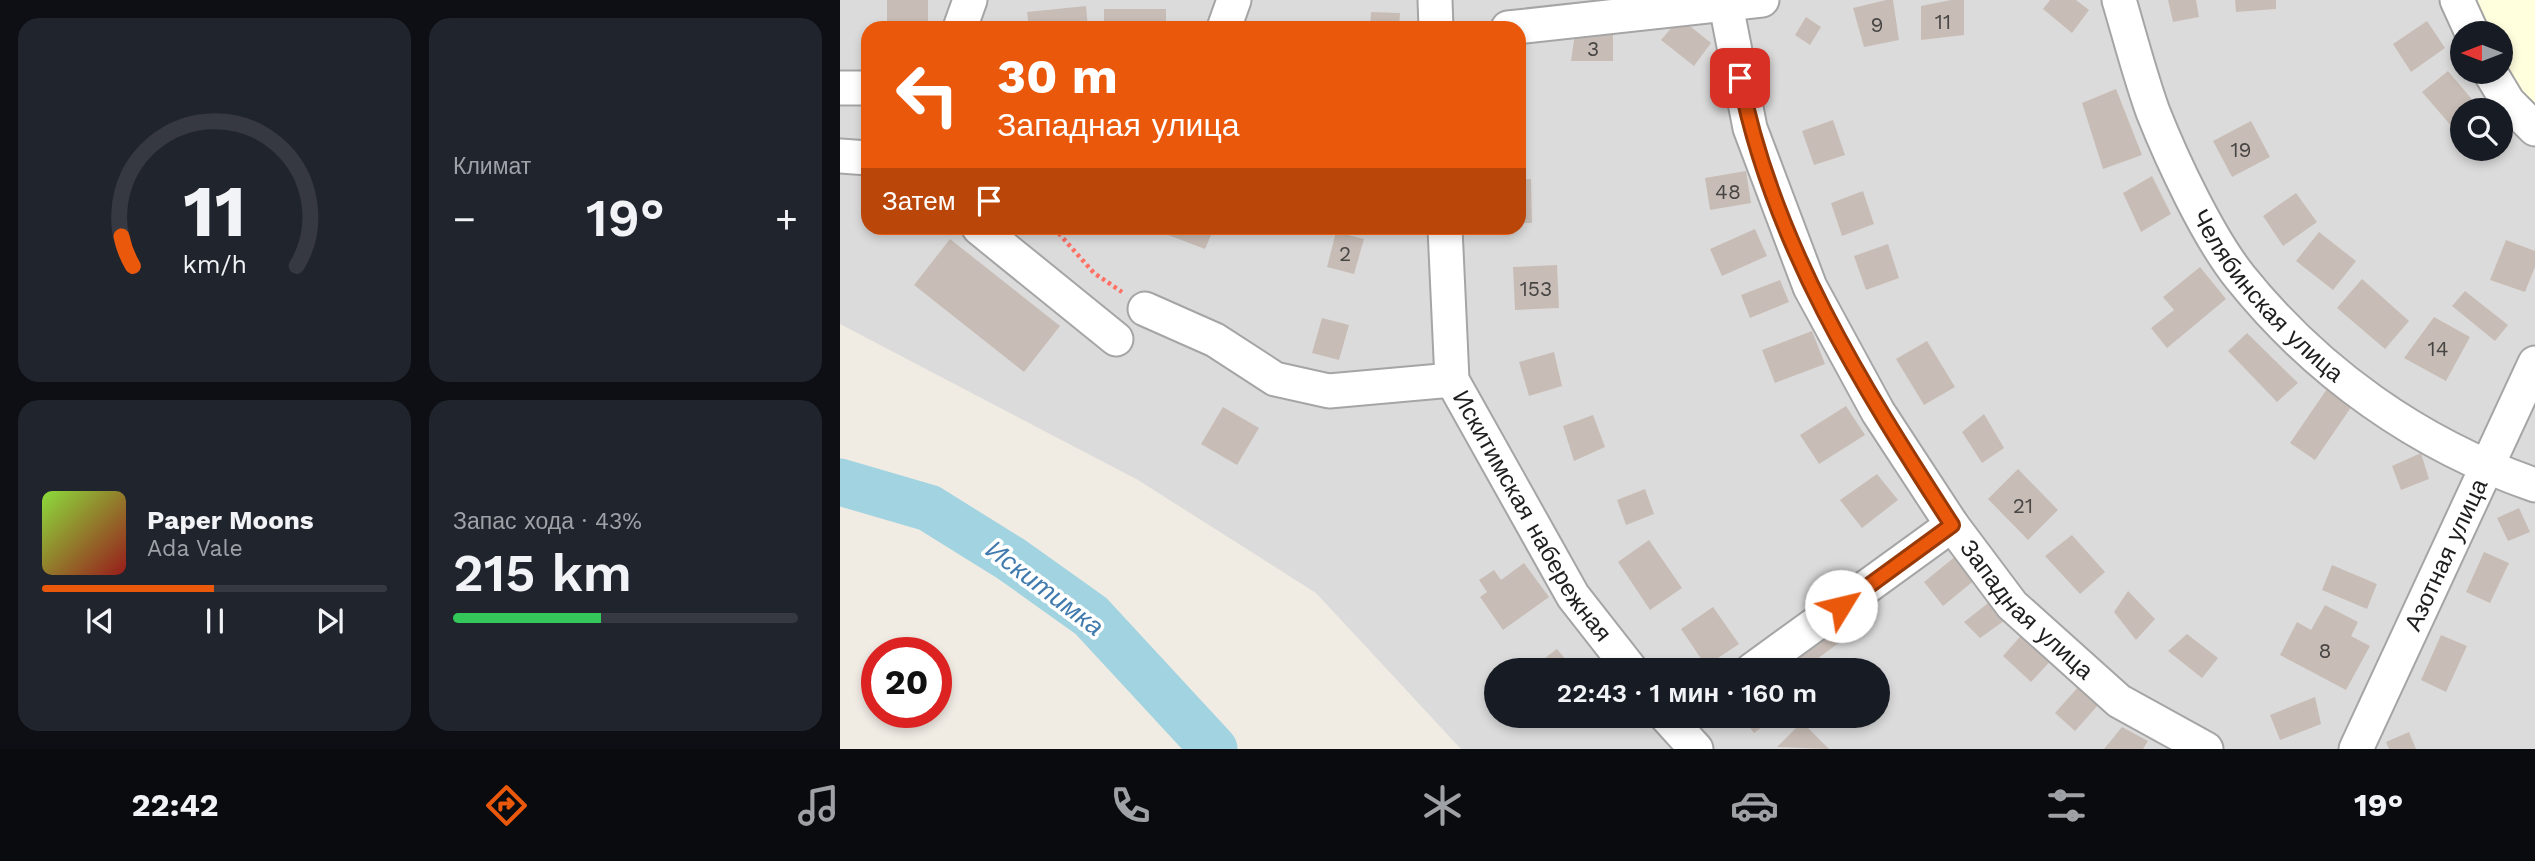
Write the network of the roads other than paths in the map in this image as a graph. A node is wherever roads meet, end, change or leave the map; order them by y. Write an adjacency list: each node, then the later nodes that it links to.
1 (970, 0): 8 (lane)
2 (1234, 0): 9 (lane)
3 (1435, 0): 10 (lane)
4 (1762, 0): 7 (lane)
5 (2119, 0): 23 (lane, Челябинская улица)
6 (2458, 0): 11 (lane)
7 (1725, 2): 12 (lane); 25 (lane, Западная улица)
8 (962, 21)
9 (1226, 21)
10 (1436, 21)
11 (2467, 21)
12 (1526, 26)
13 (2497, 84): 14 (lane)
14 (2535, 129)
15 (840, 156): 16 (lane)
16 (861, 158)
17 (988, 235): 20 (lane)
18 (1445, 235): 22 (lane, Искитимская набережная)
19 (1146, 309): 22 (lane)
20 (1116, 339)
21 (2535, 363): 23 (lane, Азотная улица)
22 (1452, 380): 26 (lane, Искитимская набережная)
23 (2488, 469): 24 (lane, Челябинская улица); 29 (lane, Азотная улица)
24 (2535, 485)
25 (1952, 525): 27 (lane); 28 (lane, Западная улица)
26 (1622, 658)
27 (1769, 658)
28 (2206, 749)
29 (2356, 749)

